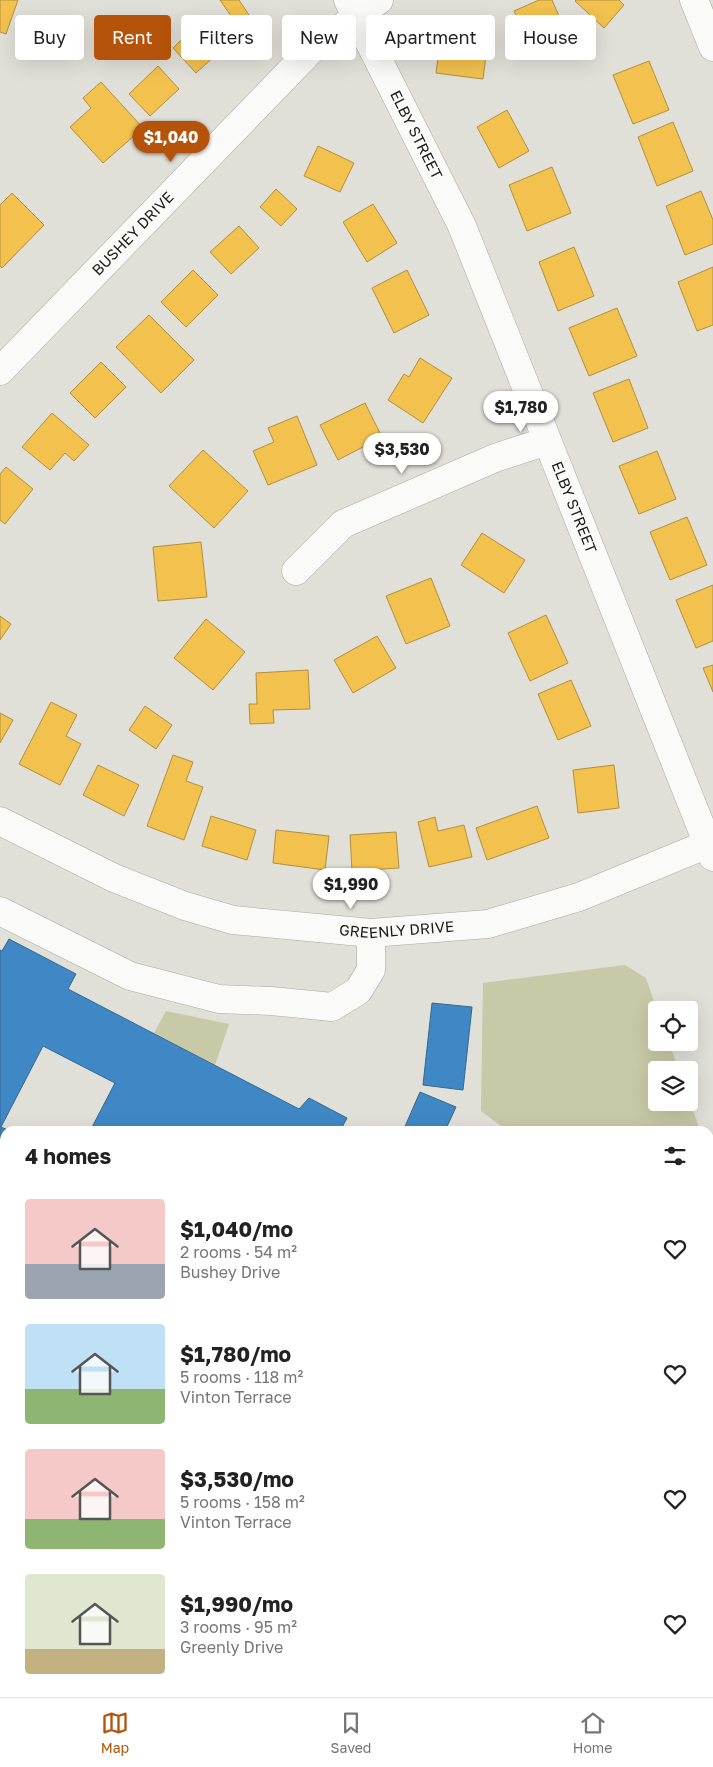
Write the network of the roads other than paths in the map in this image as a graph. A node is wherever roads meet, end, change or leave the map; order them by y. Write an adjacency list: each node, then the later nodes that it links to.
1 (379, 0): 3 (street, BUSHEY DRIVE)
2 (694, 0): 4 (street)
3 (352, 8): 5 (street, BUSHEY DRIVE); 6 (street, ELBY STREET)
4 (713, 47)
5 (0, 371)
6 (547, 441): 7 (street); 9 (street, ELBY STREET)
7 (296, 571)
8 (0, 821): 11 (street, GREENLY DRIVE)
9 (710, 850): 11 (street, GREENLY DRIVE)
10 (0, 911): 11 (street)
11 (370, 934)

